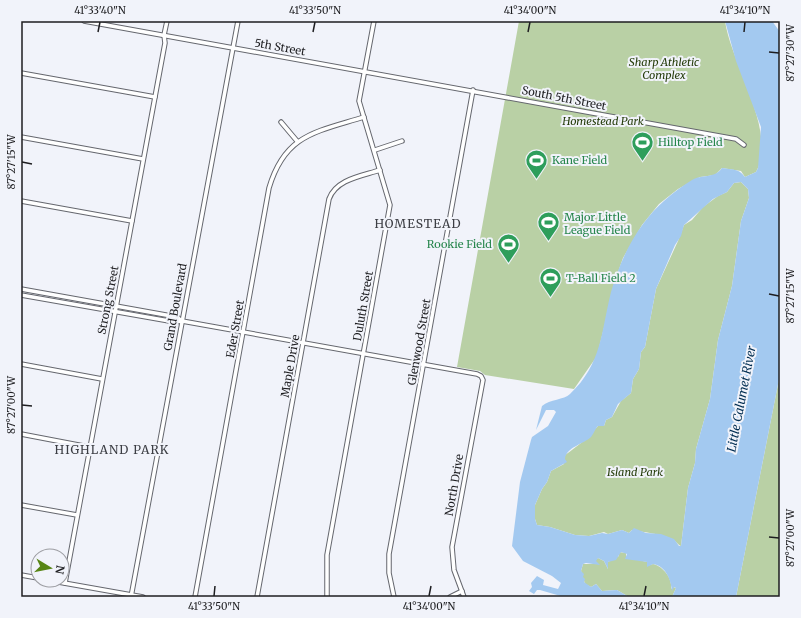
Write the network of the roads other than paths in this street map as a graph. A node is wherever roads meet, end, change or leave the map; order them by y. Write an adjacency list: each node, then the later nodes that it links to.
1 (84, 21): 5 (street, 5th Street)
2 (166, 21): 6 (street, Strong Street)
3 (238, 21): 7 (street, Grand Boulevard)
4 (374, 21): 8 (street, Duluth Street)
5 (96, 22): 6 (street, 5th Street)
6 (164, 35): 7 (street, 5th Street); 11 (street, Strong Street)
7 (233, 48): 8 (street, 5th Street); 27 (street, Grand Boulevard)
8 (364, 71): 10 (street, 5th Street); 12 (street, Duluth Street)
9 (21, 73): 11 (street)
10 (473, 90): 17 (street, South 5th Street); 32 (street, Glenwood Street)
11 (155, 98): 19 (street, Strong Street)
12 (364, 116): 16 (street, Eder Street); 18 (street, Duluth Street)
13 (281, 122): 16 (street)
14 (21, 137): 19 (street)
15 (402, 141): 18 (street)
16 (297, 142): 28 (street, Eder Street)
17 (744, 145)
18 (374, 150): 20 (street, Duluth Street)
19 (143, 159): 22 (street, Strong Street)
20 (380, 170): 29 (street, Maple Drive); 30 (street, Duluth Street)
21 (21, 201): 22 (street)
22 (132, 221): 25 (street, Strong Street)
23 (21, 289): 25 (street)
24 (21, 295): 26 (street)
25 (116, 306): 26 (street, Strong Street); 27 (street)
26 (114, 312): 27 (street); 33 (street, Strong Street)
27 (182, 321): 28 (street); 41 (street, Grand Boulevard)
28 (244, 332): 29 (street); 43 (street, Eder Street)
29 (304, 342): 30 (street); 44 (street, Maple Drive)
30 (364, 353): 32 (street); 45 (street, Duluth Street)
31 (21, 364): 33 (street)
32 (424, 364): 40 (street, North Drive); 46 (street, Glenwood Street)
33 (102, 379): 35 (street, Strong Street)
34 (21, 434): 35 (street)
35 (90, 447): 37 (street, Strong Street)
36 (21, 505): 37 (street)
37 (77, 515): 38 (street, Strong Street)
38 (70, 555)
39 (70, 584): 41 (street)
40 (462, 591): 47 (street); 48 (street, North Drive)
41 (131, 596): 42 (street)
42 (144, 597)
43 (195, 597)
44 (257, 597)
45 (327, 597)
46 (394, 597)
47 (450, 597)
48 (464, 597)

